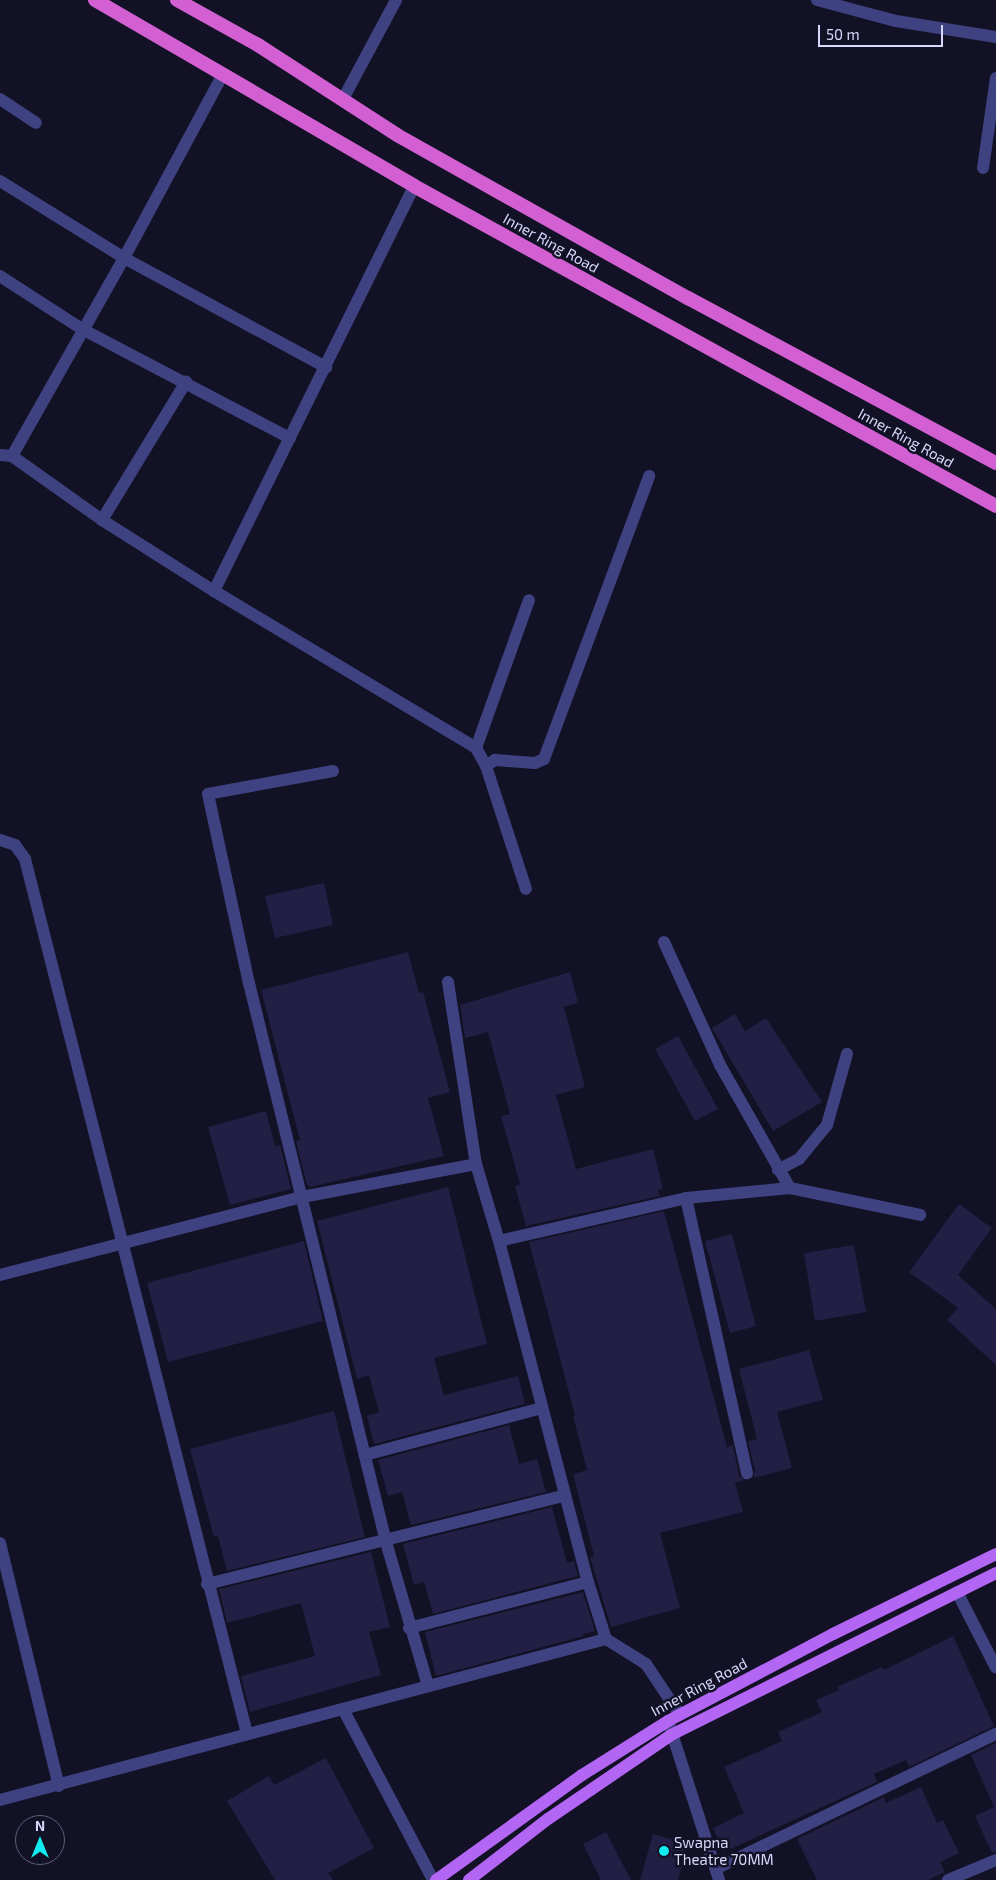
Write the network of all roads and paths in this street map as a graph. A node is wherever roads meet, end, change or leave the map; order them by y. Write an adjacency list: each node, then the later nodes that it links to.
1 (95, 0): 6 (highway, Inner Ring Road)
2 (177, 0): 9 (highway, Inner Ring Road)
3 (396, 0): 9 (street)
4 (817, 0): 5 (street)
5 (996, 36)
6 (223, 74): 13 (highway, Inner Ring Road); 14 (street)
7 (996, 78): 11 (street)
8 (0, 99): 10 (street)
9 (343, 99): 21 (highway, Inner Ring Road)
10 (36, 124)
11 (983, 168)
12 (0, 181): 14 (street)
13 (414, 186): 17 (street); 23 (highway, Inner Ring Road)
14 (124, 258): 16 (street); 17 (street)
15 (0, 276): 16 (street)
16 (82, 330): 18 (street); 20 (street)
17 (326, 368): 19 (street)
18 (186, 382): 19 (street); 24 (street)
19 (290, 438): 25 (street)
20 (6, 455): 24 (street)
21 (996, 463)
22 (649, 476): 28 (street)
23 (996, 506)
24 (102, 520): 25 (street)
25 (214, 591): 27 (street)
26 (529, 600): 27 (street)
27 (476, 748): 28 (street)
28 (486, 766): 31 (street)
29 (333, 771): 38 (street)
30 (0, 840): 42 (street)
31 (526, 890)
32 (664, 942): 36 (street)
33 (448, 982): 35 (street)
34 (847, 1054): 36 (street)
35 (476, 1164): 38 (street); 41 (street)
36 (778, 1170): 37 (street)
37 (790, 1188): 39 (street); 40 (street)
38 (302, 1198): 42 (street); 45 (street)
39 (686, 1198): 41 (street); 46 (street)
40 (920, 1215)
41 (499, 1241): 44 (street)
42 (123, 1244): 43 (street); 53 (street)
43 (0, 1276)
44 (542, 1408): 45 (street); 47 (street)
45 (365, 1455): 48 (street)
46 (747, 1473)
47 (563, 1496): 48 (street); 52 (street)
48 (386, 1542): 53 (street); 56 (street)
49 (0, 1543): 54 (street)
50 (996, 1554): 61 (main road, Inner Ring Road)
51 (996, 1572): 55 (main road, Inner Ring Road)
52 (588, 1582): 56 (street); 57 (street)
53 (207, 1584): 63 (street)
54 (5, 1586): 66 (street)
55 (957, 1592): 58 (street); 65 (main road, Inner Ring Road)
56 (409, 1628): 59 (street)
57 (606, 1639): 59 (street); 61 (street)
58 (996, 1668)
59 (428, 1686): 60 (street)
60 (344, 1711): 63 (street); 70 (street)
61 (680, 1715): 62 (main road, Inner Ring Road)
62 (668, 1721): 65 (street); 70 (main road, Inner Ring Road)
63 (247, 1734): 66 (street)
64 (996, 1734): 69 (street)
65 (671, 1735): 69 (street); 71 (main road, Inner Ring Road)
66 (59, 1786): 67 (street)
67 (0, 1800)
68 (996, 1860): 72 (street)
69 (718, 1874)
70 (435, 1880)
71 (469, 1880)
72 (948, 1880)

